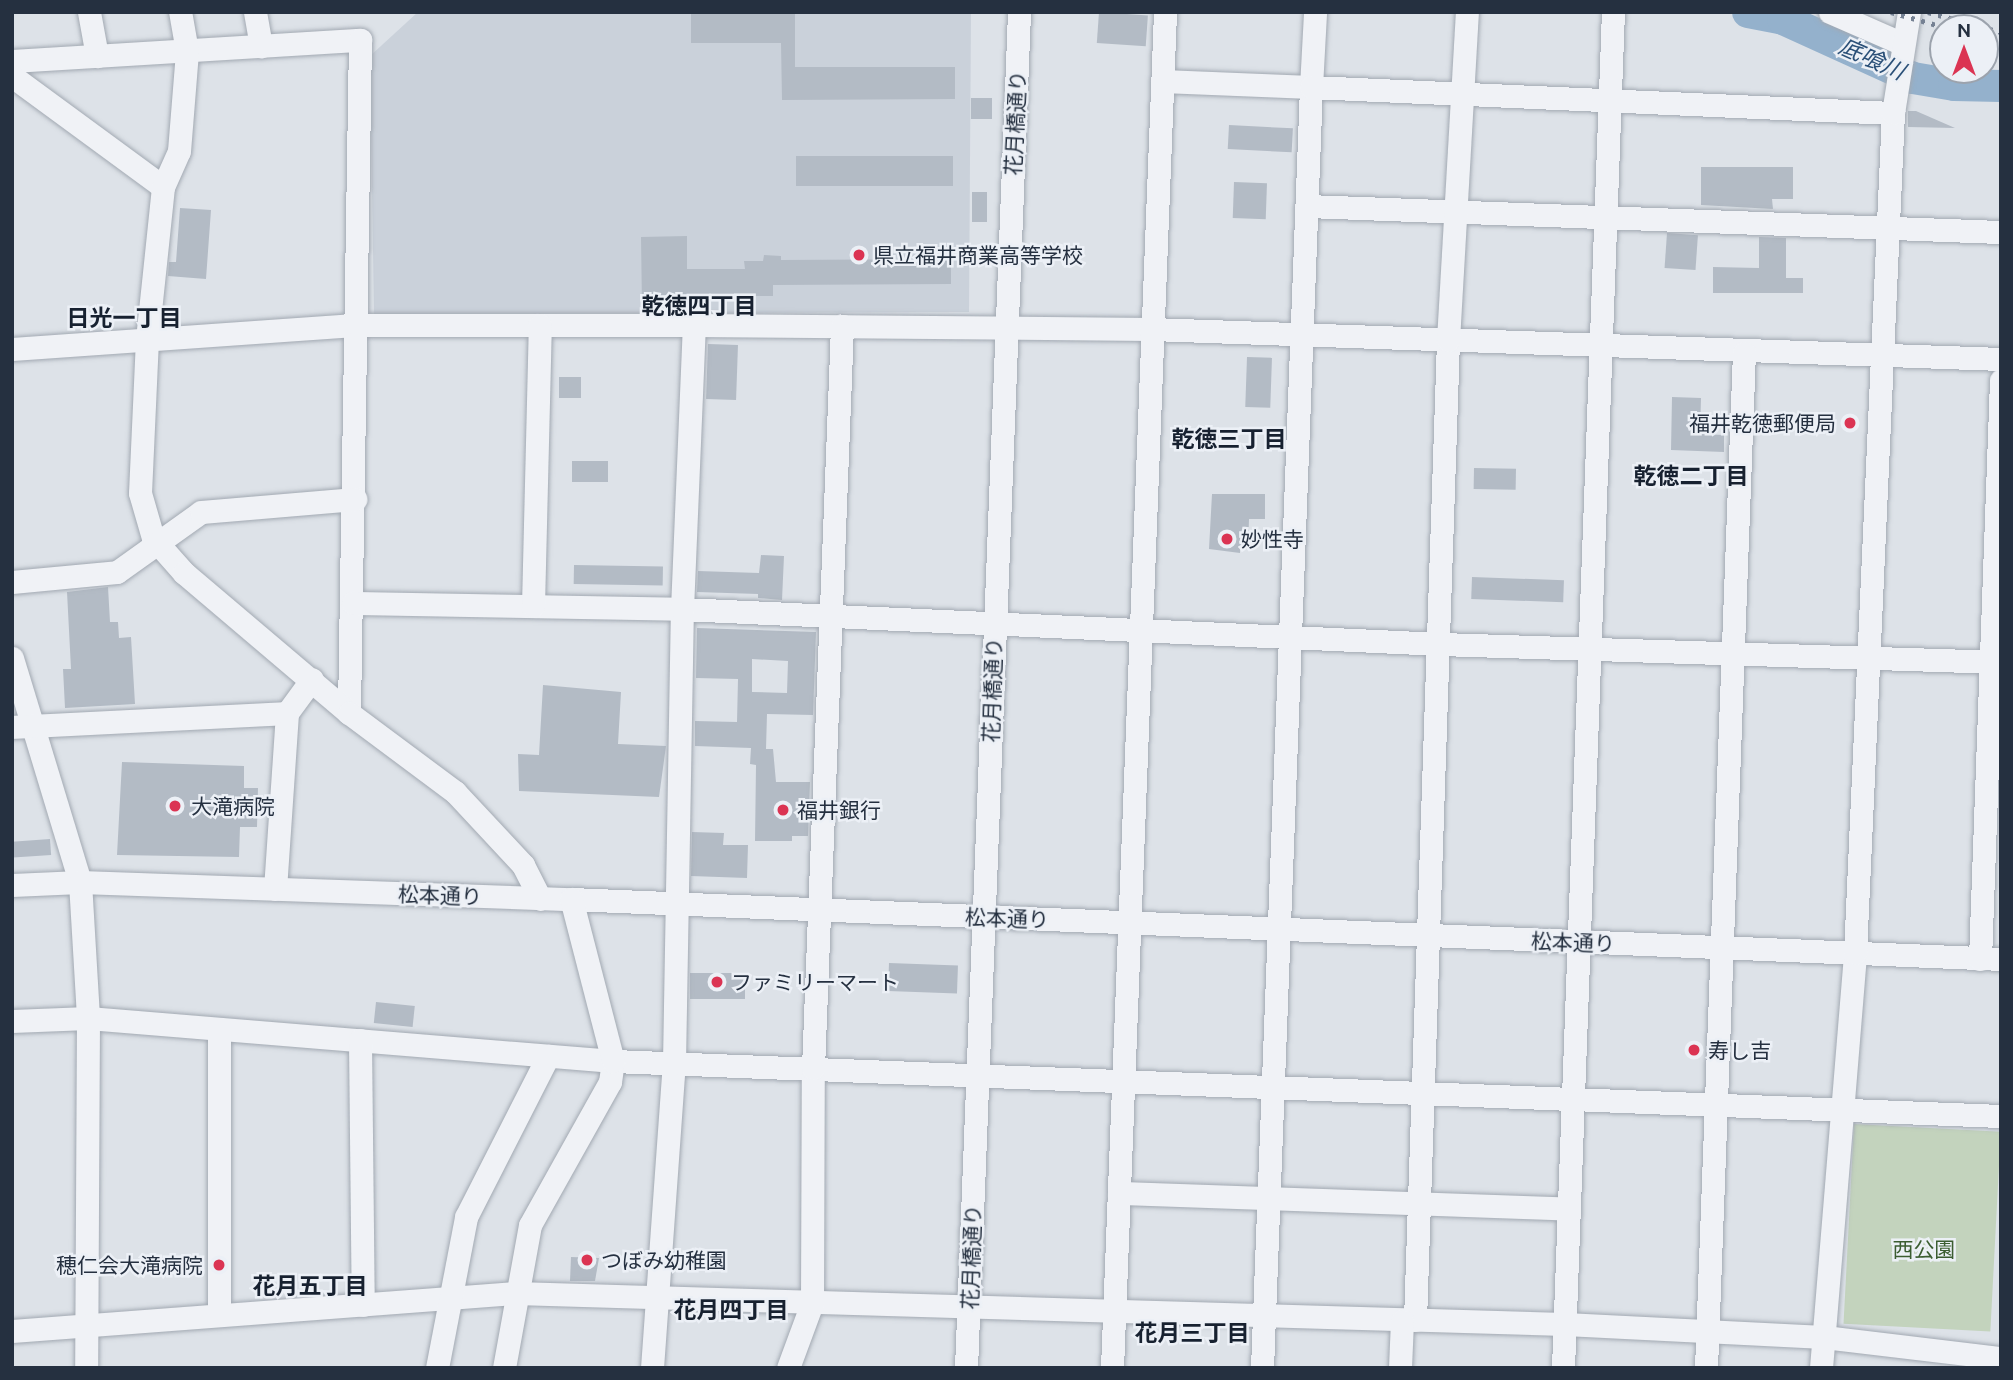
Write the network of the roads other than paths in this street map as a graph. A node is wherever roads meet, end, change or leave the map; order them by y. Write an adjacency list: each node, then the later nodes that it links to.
1 (89, 12): 14 (street)
2 (180, 12): 13 (street)
3 (255, 12): 11 (street)
4 (1019, 12): 32 (street, 花月橋通り)
5 (1165, 12): 17 (street)
6 (1315, 12): 18 (street)
7 (1467, 12): 19 (street)
8 (1830, 12): 12 (street)
9 (1909, 12): 12 (street)
10 (1608, 14): 20 (street)
11 (261, 46): 13 (street); 28 (street)
12 (1900, 46): 21 (street)
13 (187, 51): 14 (street); 22 (street)
14 (97, 56): 15 (street)
15 (12, 61)
16 (12, 76): 22 (street)
17 (1162, 81): 18 (street); 33 (street)
18 (1311, 87): 19 (street); 23 (street)
19 (1461, 94): 20 (street); 24 (street)
20 (1609, 103): 21 (street); 25 (street)
21 (1894, 105): 26 (street)
22 (163, 187): 35 (street)
23 (1307, 206): 24 (street); 34 (street)
24 (1455, 211): 25 (street); 36 (street)
25 (1604, 218): 26 (street); 37 (street)
26 (1888, 229): 27 (street); 40 (street)
27 (2001, 232)
28 (358, 325): 29 (street); 35 (street); 44 (street)
29 (540, 325): 30 (street); 49 (street)
30 (694, 325): 31 (street); 50 (street)
31 (842, 326): 32 (street); 51 (street)
32 (1006, 328): 33 (street); 52 (street, 花月橋通り)
33 (1151, 329): 34 (street); 53 (street)
34 (1301, 334): 36 (street); 54 (street)
35 (147, 339): 38 (street); 45 (street)
36 (1448, 340): 37 (street); 55 (street)
37 (1600, 346): 39 (street); 56 (street)
38 (12, 349)
39 (1744, 353): 40 (street); 57 (street)
40 (1883, 355): 41 (street); 59 (street)
41 (2001, 359)
42 (2001, 380): 43 (street)
43 (1999, 465): 46 (street)
44 (355, 499): 45 (street); 48 (street)
45 (158, 544): 47 (street); 61 (street)
46 (1998, 552): 60 (street)
47 (12, 582)
48 (353, 603): 49 (street); 63 (street)
49 (533, 606): 50 (street)
50 (682, 609): 51 (street); 72 (street)
51 (832, 617): 52 (street); 73 (street)
52 (994, 624): 53 (street); 74 (street, 花月橋通り)
53 (1140, 630): 54 (street); 75 (street)
54 (1292, 635): 55 (street); 76 (street)
55 (1440, 644): 56 (street); 77 (street)
56 (1591, 646): 57 (street); 78 (street)
57 (1736, 653): 59 (street); 79 (street)
58 (12, 658): 64 (street)
59 (1870, 659): 60 (street); 80 (street)
60 (1996, 662): 65 (street)
61 (312, 679): 62 (street); 63 (street)
62 (287, 713): 64 (street); 69 (street)
63 (349, 713): 70 (street)
64 (23, 726): 67 (street)
65 (1994, 750): 66 (street)
66 (1992, 840): 81 (street)
67 (80, 882): 68 (street, 松本通り); 69 (street, 松本通り); 82 (street)
68 (12, 885)
69 (275, 889): 70 (street, 松本通り)
70 (540, 898): 71 (street, 松本通り)
71 (571, 899): 72 (street, 松本通り); 87 (street)
72 (674, 904): 73 (street, 松本通り); 88 (street)
73 (819, 912): 74 (street, 松本通り); 89 (street)
74 (985, 917): 75 (street, 松本通り); 90 (street, 花月橋通り)
75 (1131, 923): 76 (street, 松本通り); 91 (street)
76 (1281, 930): 77 (street, 松本通り); 92 (street)
77 (1430, 936): 78 (street, 松本通り); 93 (street)
78 (1579, 942): 79 (street, 松本通り); 94 (street)
79 (1724, 948): 80 (street, 松本通り); 95 (street)
80 (1855, 953): 81 (street, 松本通り); 96 (street)
81 (1990, 959)
82 (88, 1018): 83 (street); 84 (street); 113 (street)
83 (12, 1021)
84 (219, 1028): 85 (street); 109 (street)
85 (360, 1040): 86 (street); 107 (street)
86 (548, 1056): 87 (street); 104 (street)
87 (613, 1061): 88 (street); 102 (street)
88 (674, 1063): 89 (street); 103 (street)
89 (813, 1068): 90 (street); 105 (street)
90 (978, 1074): 91 (street); 106 (street, 花月橋通り)
91 (1124, 1080): 92 (street); 98 (street)
92 (1274, 1087): 93 (street); 99 (street)
93 (1424, 1093): 94 (street); 100 (street)
94 (1573, 1100): 95 (street); 101 (street)
95 (1718, 1106): 96 (street); 115 (street)
96 (1842, 1111): 97 (street); 116 (street)
97 (2001, 1116)
98 (1119, 1193): 99 (street); 108 (street)
99 (1270, 1198): 100 (street); 110 (street)
100 (1419, 1204): 101 (street); 111 (street)
101 (1569, 1209): 112 (street)
102 (515, 1293): 103 (street); 104 (street); 120 (street)
103 (659, 1296): 105 (street); 121 (street)
104 (447, 1298): 107 (street); 119 (street)
105 (812, 1303): 106 (street); 122 (street)
106 (968, 1304): 108 (street); 123 (street, 花月橋通り)
107 (363, 1305): 109 (street)
108 (1114, 1308): 110 (street); 124 (street)
109 (219, 1315): 113 (street)
110 (1265, 1315): 111 (street); 125 (street)
111 (1408, 1320): 112 (street); 126 (street)
112 (1565, 1324): 115 (street); 127 (street)
113 (86, 1325): 114 (street); 118 (street)
114 (12, 1331)
115 (1708, 1331): 116 (street); 128 (street)
116 (1824, 1336): 117 (street); 129 (street)
117 (2001, 1358)
118 (86, 1368)
119 (437, 1368)
120 (504, 1368)
121 (652, 1368)
122 (788, 1368)
123 (966, 1368)
124 (1112, 1368)
125 (1262, 1368)
126 (1400, 1368)
127 (1563, 1368)
128 (1706, 1368)
129 (1821, 1368)

